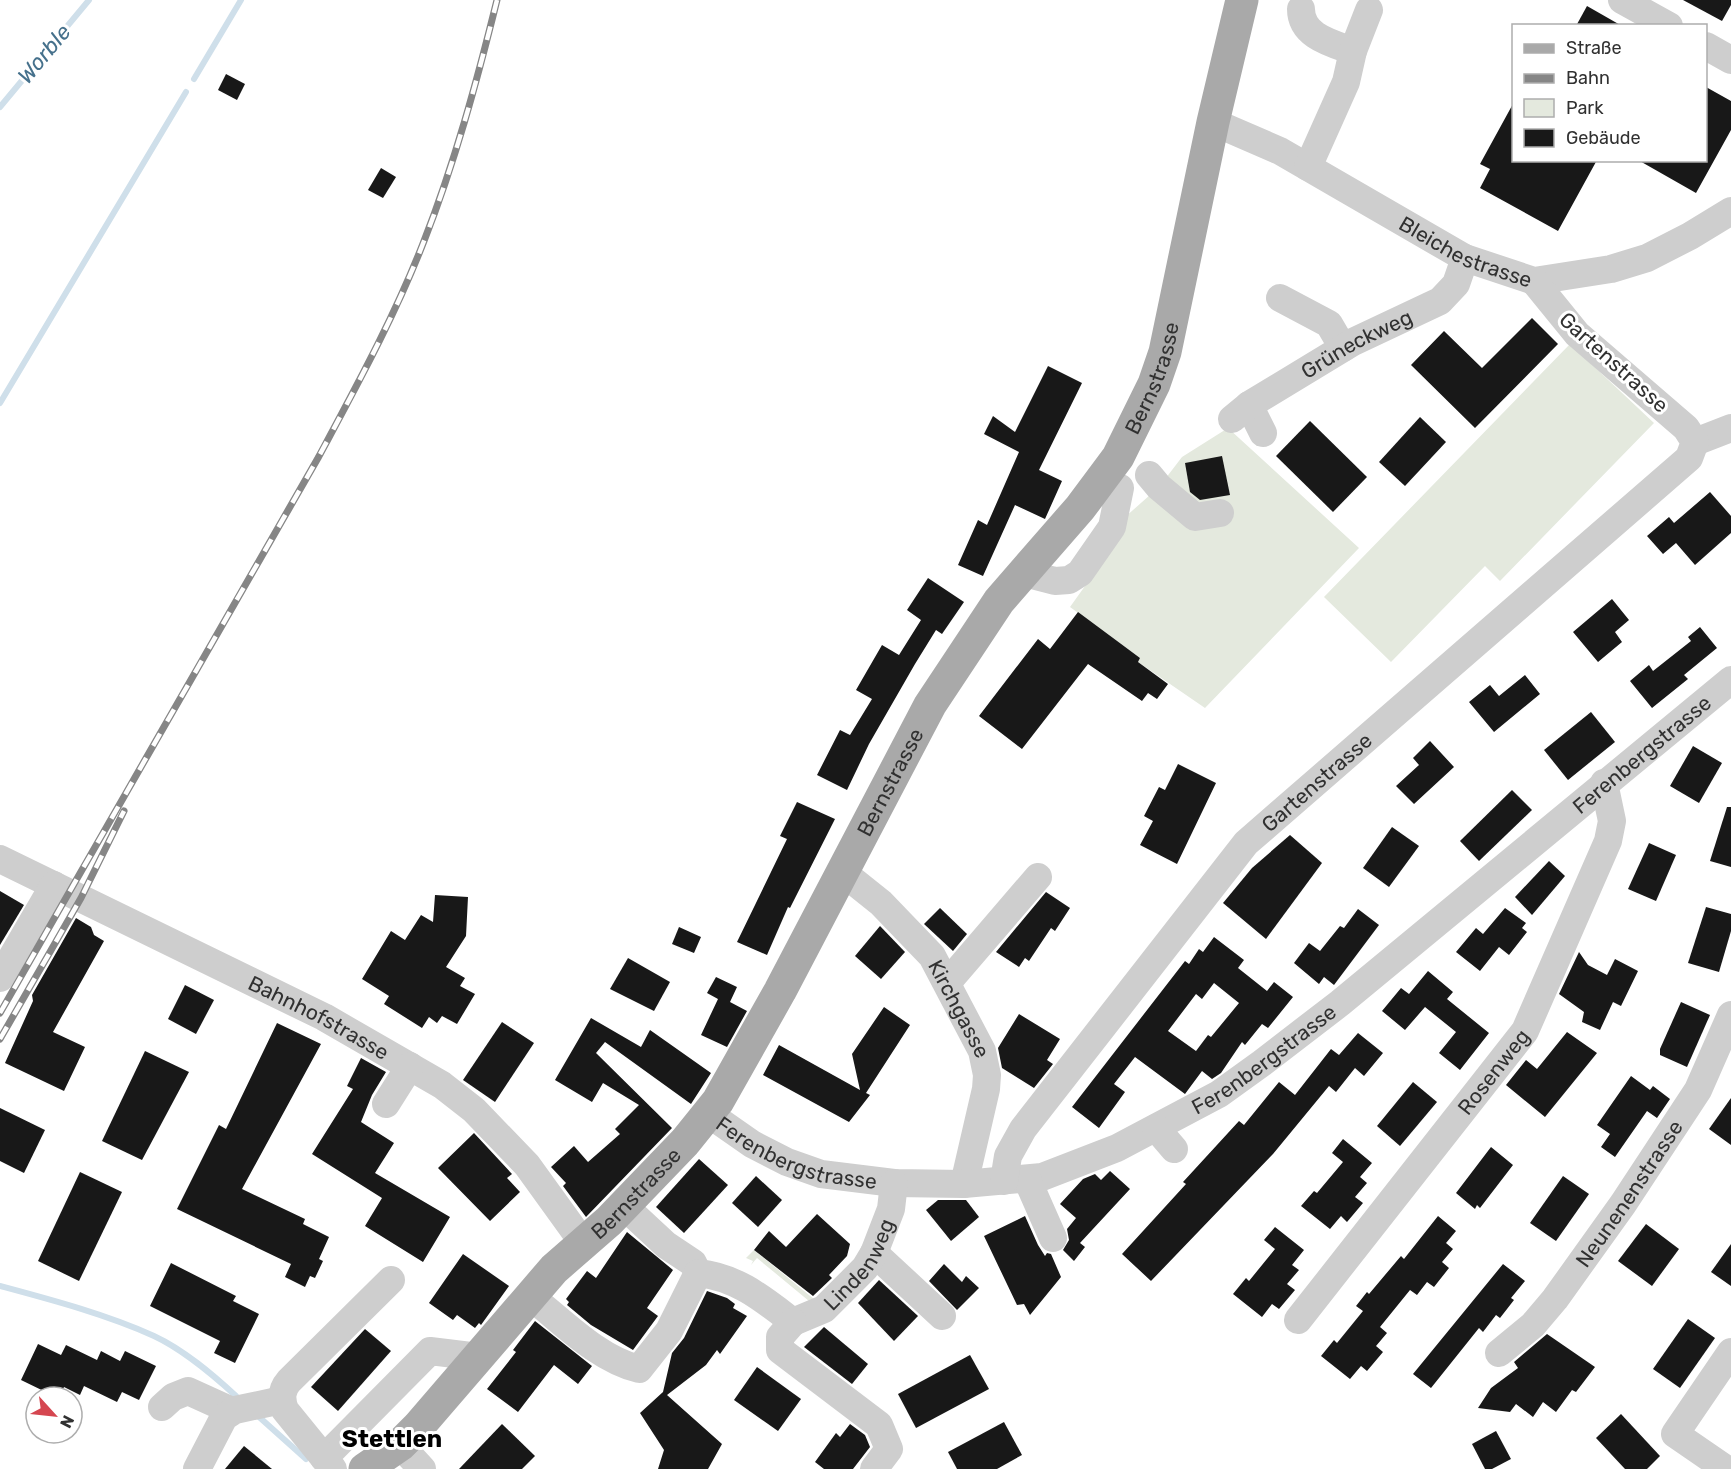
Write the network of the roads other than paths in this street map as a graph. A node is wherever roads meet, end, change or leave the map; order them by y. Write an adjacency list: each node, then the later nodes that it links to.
1 (1242, 0): 9 (main road, Bernstrasse)
2 (1622, 0): 5 (street)
3 (1301, 9): 7 (street)
4 (1369, 10): 7 (street)
5 (1665, 24)
6 (1707, 47): 8 (street)
7 (1353, 51): 10 (street)
8 (1731, 60)
9 (1213, 122): 10 (street, Bleichestrasse); 19 (main road, Bernstrasse)
10 (1308, 167): 12 (street, Bleichestrasse)
11 (1731, 211): 13 (street, Bleichestrasse)
12 (1465, 258): 13 (street, Bleichestrasse); 15 (street, Grüneckweg)
13 (1534, 281): 18 (street, Gartenstrasse)
14 (1280, 298): 15 (street)
15 (1343, 348): 17 (street, Grüneckweg)
16 (1731, 428): 18 (street)
17 (1263, 433)
18 (1695, 442): 34 (street, Gartenstrasse)
19 (1112, 483): 20 (street); 21 (main road, Bernstrasse); 21 (street)
20 (1220, 513)
21 (1023, 573): 25 (main road, Bernstrasse)
22 (1731, 680): 23 (street, Ferenbergstrasse)
23 (1604, 783): 34 (street, Ferenbergstrasse); 45 (street, Rosenweg)
24 (0, 859): 27 (street, Bahnhofstrasse)
25 (841, 871): 29 (street, Kirchgasse); 33 (main road, Bernstrasse)
26 (1038, 877): 29 (street)
27 (54, 885): 28 (street); 31 (street, Bahnhofstrasse)
28 (0, 978)
29 (947, 983): 36 (street, Kirchgasse)
30 (1731, 1015): 48 (street, Neunenenstrasse)
31 (410, 1066): 32 (street); 39 (street, Bahnhofstrasse)
32 (386, 1104)
33 (709, 1114): 35 (street, Ferenbergstrasse); 37 (main road, Bernstrasse)
34 (1016, 1180): 36 (street, Ferenbergstrasse); 38 (street)
35 (894, 1183): 36 (street, Ferenbergstrasse); 40 (street, Lindenweg)
36 (964, 1184)
37 (624, 1206): 39 (main road, Bernstrasse); 41 (street)
38 (1053, 1238)
39 (584, 1244): 43 (main road, Bernstrasse)
40 (874, 1253): 44 (street); 46 (street, Lindenweg)
41 (698, 1273): 43 (street); 46 (street)
42 (392, 1280): 50 (street)
43 (530, 1296): 49 (main road, Bernstrasse)
44 (942, 1316)
45 (1298, 1320)
46 (794, 1322): 58 (street)
47 (1731, 1352): 59 (street)
48 (1499, 1353)
49 (479, 1357): 53 (main road, Bernstrasse); 54 (street)
50 (282, 1400): 52 (street); 54 (street)
51 (162, 1407): 52 (street)
52 (232, 1411): 55 (street)
53 (400, 1445): 56 (main road, Bernstrasse); 57 (street)
54 (328, 1464)
55 (197, 1469)
56 (364, 1469)
57 (422, 1469)
58 (874, 1469)
59 (1726, 1469)

